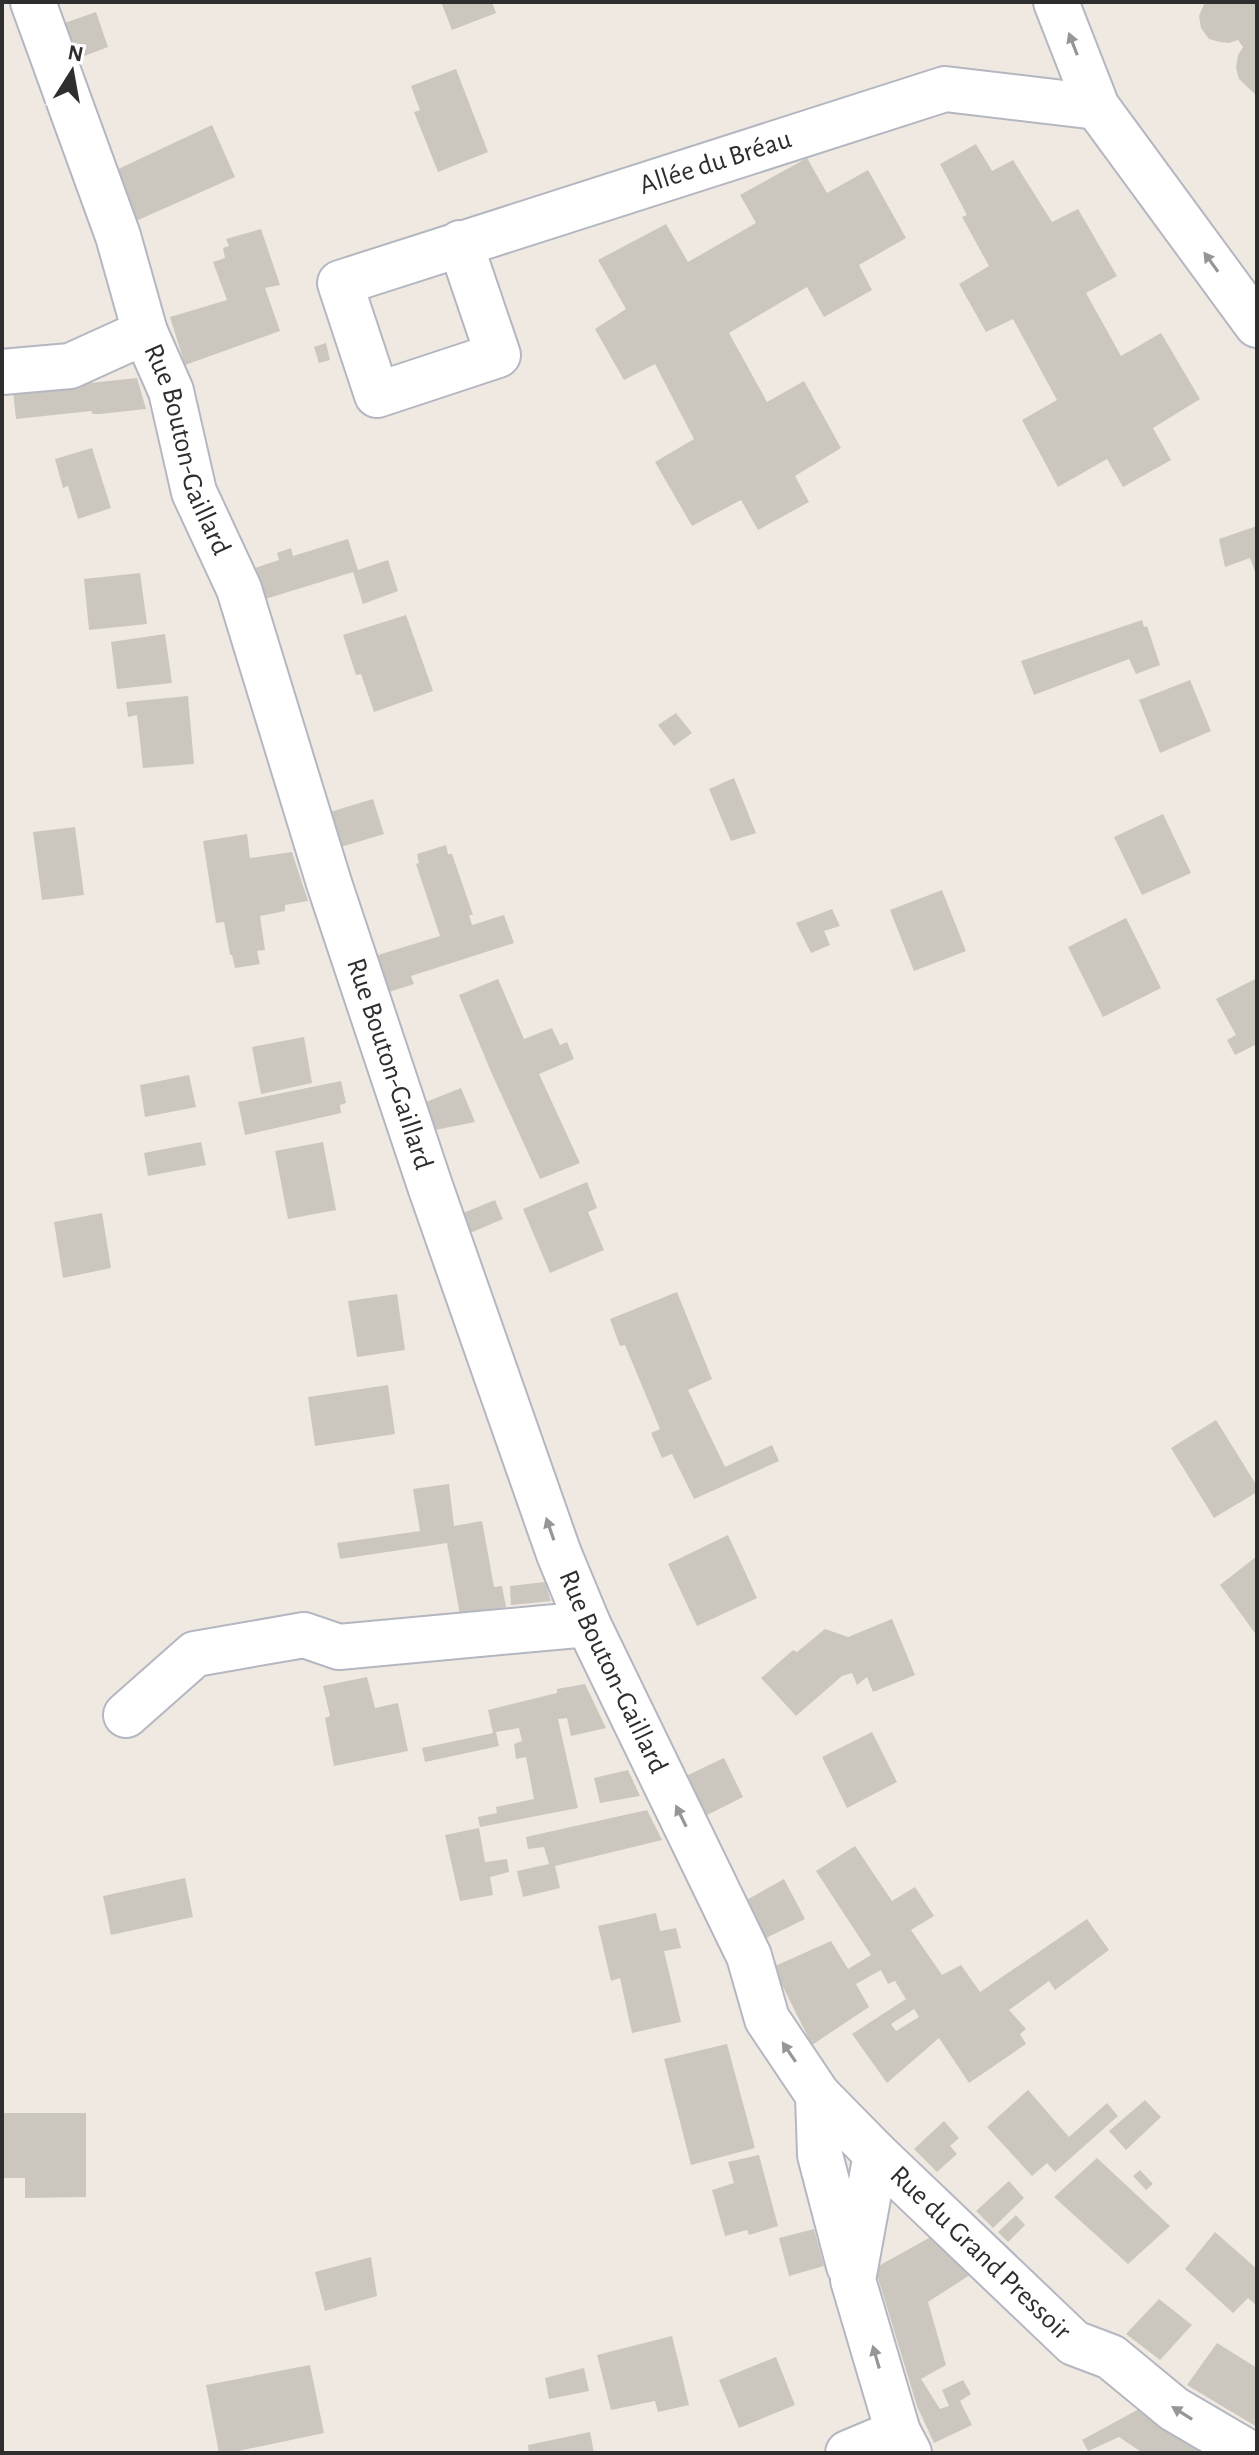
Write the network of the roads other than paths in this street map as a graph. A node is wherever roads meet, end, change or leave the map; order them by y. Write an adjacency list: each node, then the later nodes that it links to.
1 (33, 2): 6 (street, Rue Bouton-Gaillard)
2 (1056, 2): 3 (street, one-way to 2)
3 (1097, 107): 4 (street, Allée du Bréau); 5 (street, one-way to 3)
4 (460, 243): 4 (street, Allée du Bréau)
5 (1257, 325)
6 (145, 332): 7 (street); 8 (street, Rue Bouton-Gaillard, one-way to 6)
7 (2, 372)
8 (588, 1624): 9 (street); 10 (street, Rue Bouton-Gaillard, one-way to 8)
9 (126, 1715)
10 (818, 2095): 11 (street, Rue Bouton-Gaillard); 12 (street)
11 (876, 2154): 12 (street); 15 (street, Rue du Grand Pressoir, one-way to 11)
12 (853, 2280): 13 (street, one-way to 12)
13 (903, 2443): 14 (street)
14 (848, 2453)
15 (1249, 2453)

